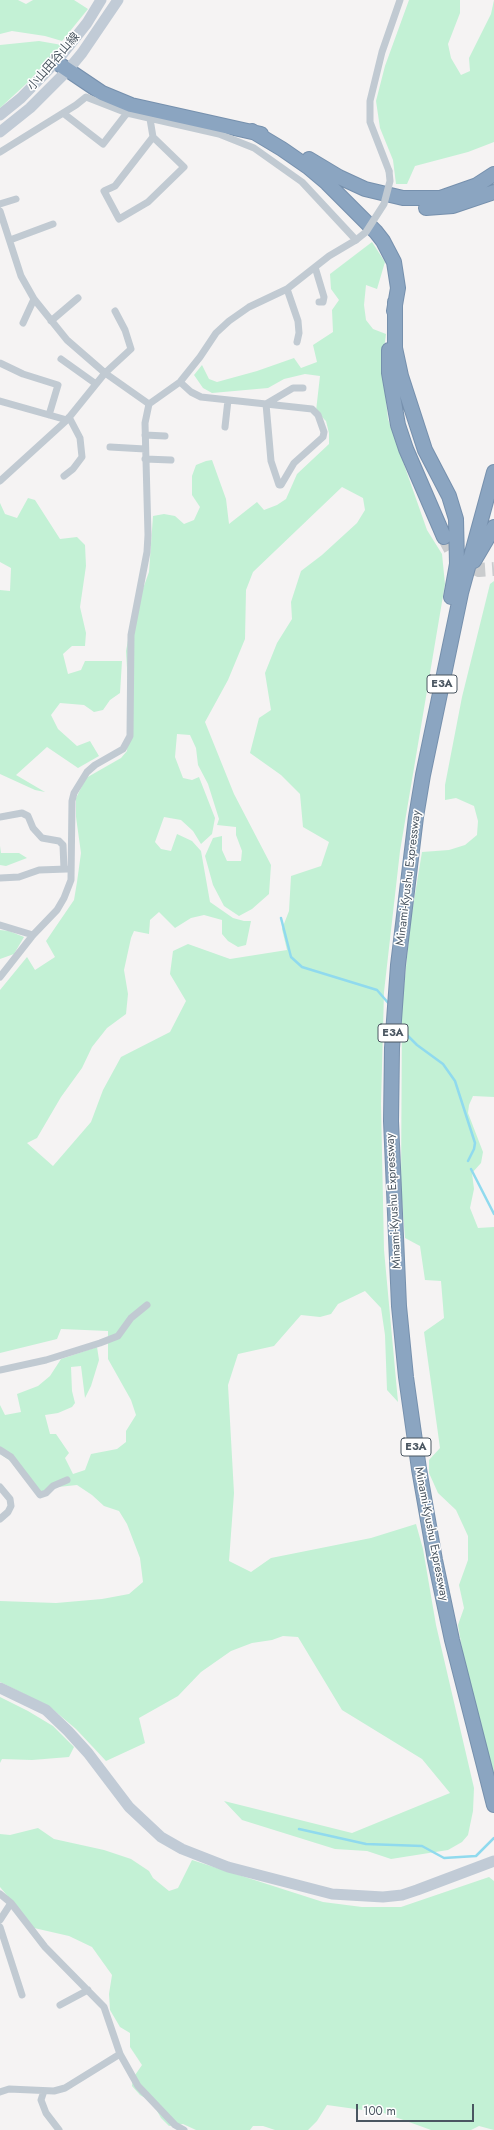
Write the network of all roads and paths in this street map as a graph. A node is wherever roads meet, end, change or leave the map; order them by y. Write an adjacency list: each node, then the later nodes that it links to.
1 (101, 0): 4 (street, 小山田谷山線)
2 (118, 0): 4 (street, 小山田谷山線)
3 (400, 0): 21 (street, bridge)
4 (62, 66): 7 (street, 小山田谷山線); 9 (highway); 10 (street, 小山田谷山線)
5 (63, 113): 6 (street); 6 (street); 12 (street)
6 (127, 113): 8 (street)
7 (0, 115)
8 (150, 119): 11 (street); 21 (street)
9 (252, 131): 13 (highway); 27 (highway)
10 (0, 132)
11 (153, 137): 11 (street)
12 (0, 152)
13 (308, 159): 14 (highway); 15 (highway)
14 (494, 174)
15 (494, 192)
16 (16, 199): 17 (street)
17 (0, 204)
18 (0, 211): 20 (street)
19 (53, 224): 20 (street)
20 (10, 240): 25 (street)
21 (356, 240): 22 (street)
22 (315, 267): 23 (street); 26 (street)
23 (287, 289): 31 (street); 35 (street)
24 (78, 298): 29 (street)
25 (34, 299): 29 (street); 30 (street)
26 (319, 302)
27 (395, 302): 56 (highway); 59 (highway)
28 (114, 310): 34 (street)
29 (51, 321): 34 (street)
30 (23, 323)
31 (297, 342)
32 (61, 358): 36 (street)
33 (0, 363): 42 (street)
34 (105, 373): 36 (street); 40 (street)
35 (180, 382): 38 (street); 40 (street)
36 (96, 384): 43 (street)
37 (303, 388): 41 (street)
38 (228, 400): 41 (street); 44 (street)
39 (0, 401): 42 (street)
40 (149, 404): 45 (street)
41 (266, 404): 41 (street)
42 (49, 415): 43 (street)
43 (68, 418): 52 (street); 53 (street)
44 (225, 427)
45 (145, 435): 46 (street); 48 (street)
46 (164, 436)
47 (110, 447): 48 (street)
48 (145, 448): 49 (street)
49 (145, 459): 50 (street); 61 (street)
50 (171, 460)
51 (494, 472): 58 (highway, Minami-Kyushu Expressway / E3A)
52 (64, 476)
53 (0, 481)
54 (494, 505): 57 (highway, Minami-Kyushu Expressway / E3A)
55 (494, 527): 57 (highway)
56 (444, 537)
57 (473, 561): 58 (highway, Minami-Kyushu Expressway / E3A)
58 (461, 593): 59 (highway, Minami-Kyushu Expressway / E3A)
59 (423, 775): 73 (highway, Minami-Kyushu Expressway / E3A)
60 (0, 817): 61 (street)
61 (68, 869): 62 (street); 64 (street)
62 (0, 878)
63 (0, 925): 64 (street)
64 (33, 934): 65 (street)
65 (0, 977)
66 (147, 1305): 67 (street)
67 (0, 1370)
68 (0, 1450): 69 (street)
69 (68, 1480)
70 (0, 1487): 71 (street)
71 (0, 1519)
72 (0, 1688): 74 (street)
73 (494, 1805)
74 (494, 1861)
75 (0, 1894): 76 (street)
76 (11, 1903): 77 (street); 79 (street)
77 (0, 1920)
78 (0, 1927): 80 (street)
79 (88, 1990): 81 (street); 82 (street)
80 (22, 1995)
81 (60, 2005)
82 (120, 2054): 83 (street); 86 (street)
83 (44, 2091): 84 (street); 85 (street)
84 (0, 2092)
85 (59, 2130)
86 (184, 2130)

